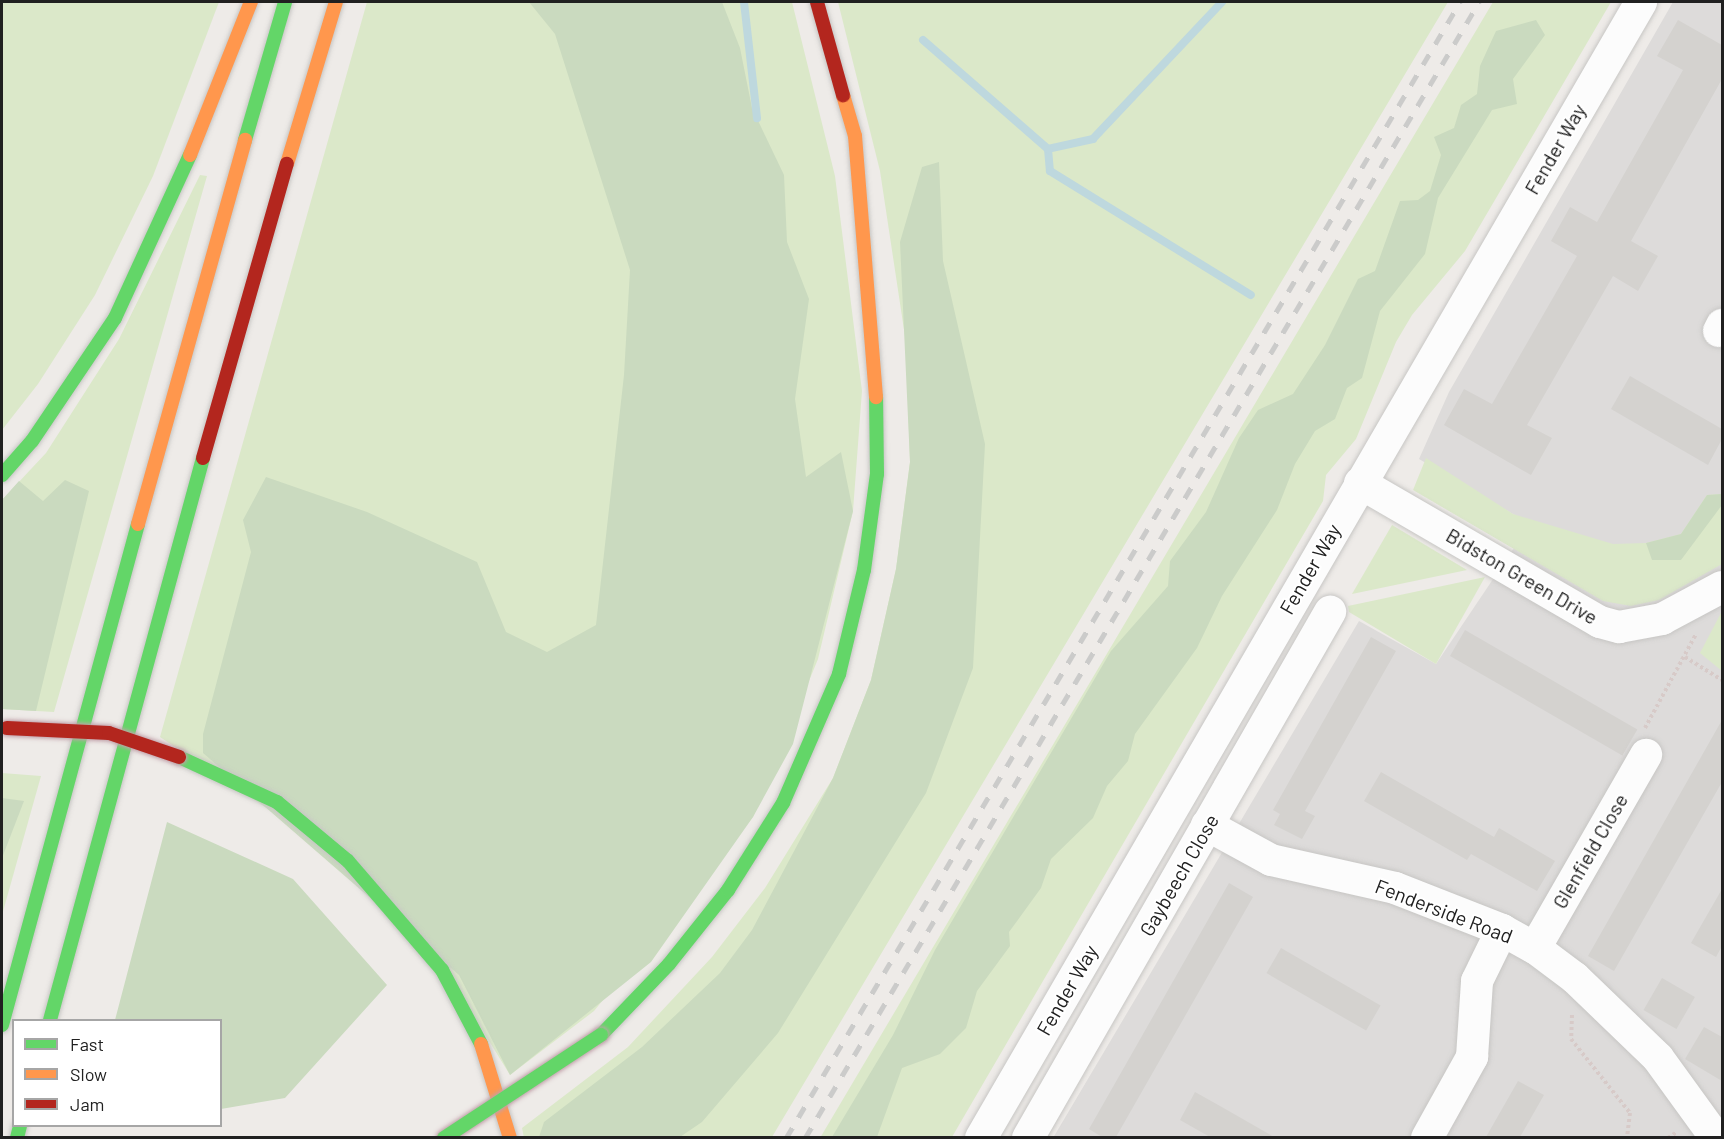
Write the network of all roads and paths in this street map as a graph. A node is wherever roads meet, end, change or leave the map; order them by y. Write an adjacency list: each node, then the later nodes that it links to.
1 (250, 2): 6 (highway)
2 (285, 2): 21 (highway)
3 (336, 2): 20 (highway)
4 (817, 2): 22 (highway, bridge)
5 (1641, 2): 7 (street, Fender Way)
6 (2, 475)
7 (1360, 483): 8 (street, Bidston Green Drive); 12 (street, Fender Way)
8 (1719, 589): 10 (path)
9 (1330, 612): 13 (street, Gaybeech Close)
10 (1685, 657): 11 (path); 15 (path)
11 (1722, 680)
12 (1243, 681): 13 (street); 24 (street, Fender Way)
13 (1276, 702): 16 (street, Gaybeech Close)
14 (4, 728): 23 (highway, bridge)
15 (1646, 755): 18 (street, Glenfield Close)
16 (1207, 825): 17 (street, Fenderside Road); 25 (street, Gaybeech Close)
17 (1502, 930): 18 (street, Fenderside Road); 26 (street)
18 (1535, 948): 19 (street, Fenderside Road)
19 (1575, 978): 27 (path); 28 (street, Fenderside Road)
20 (50, 1019)
21 (2, 1025)
22 (444, 1137)
23 (510, 1137)
24 (981, 1137)
25 (1028, 1137)
26 (1427, 1137)
27 (1628, 1137)
28 (1716, 1137)

